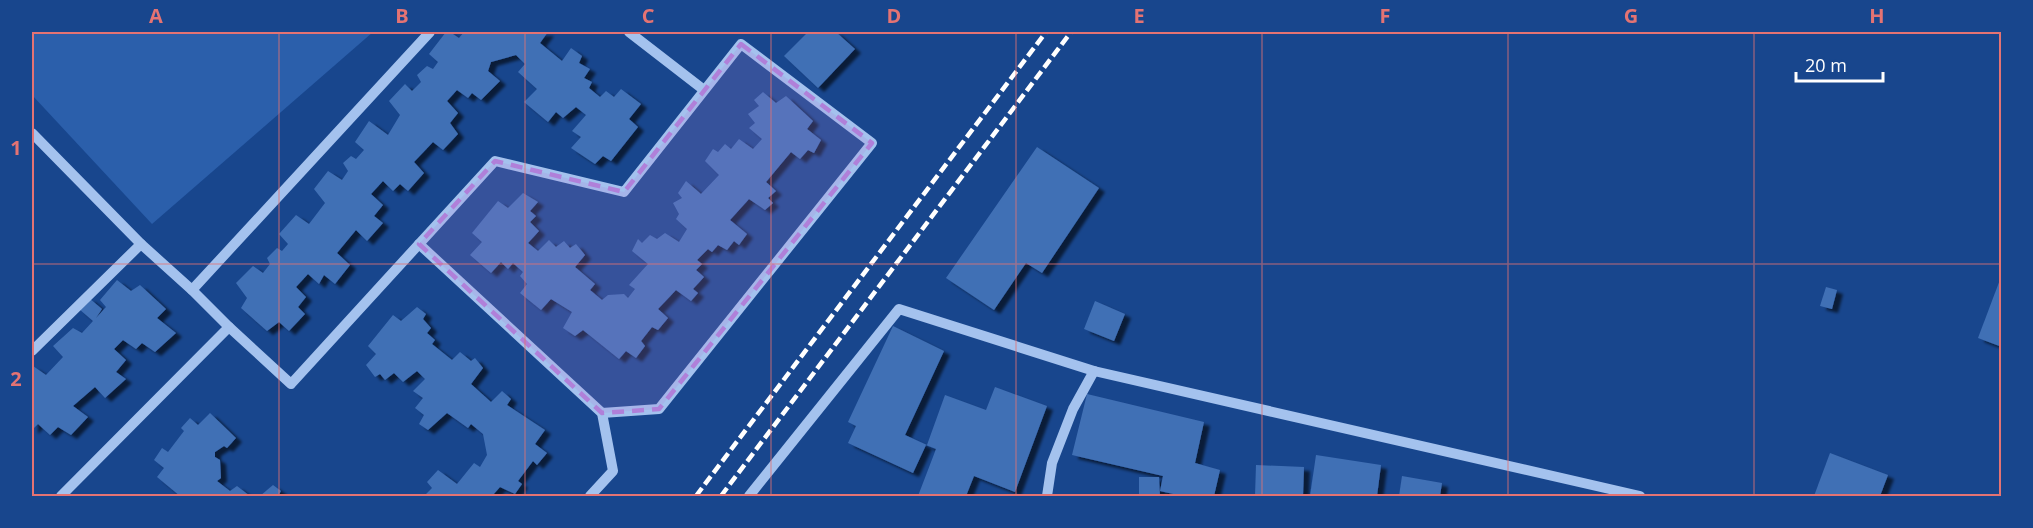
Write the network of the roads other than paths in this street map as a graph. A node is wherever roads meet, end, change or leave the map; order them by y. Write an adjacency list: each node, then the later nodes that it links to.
1 (429, 32): 7 (street)
2 (629, 32): 3 (street)
3 (704, 90): 6 (street); 11 (street)
4 (32, 133): 5 (street)
5 (141, 244): 7 (street); 9 (street)
6 (419, 244): 8 (street); 11 (street)
7 (192, 290): 8 (street)
8 (229, 327): 12 (street)
9 (32, 351)
10 (1094, 371): 14 (street); 15 (street); 16 (street)
11 (602, 413): 13 (street)
12 (61, 496)
13 (590, 496)
14 (749, 496)
15 (1047, 496)
16 (1638, 496)

